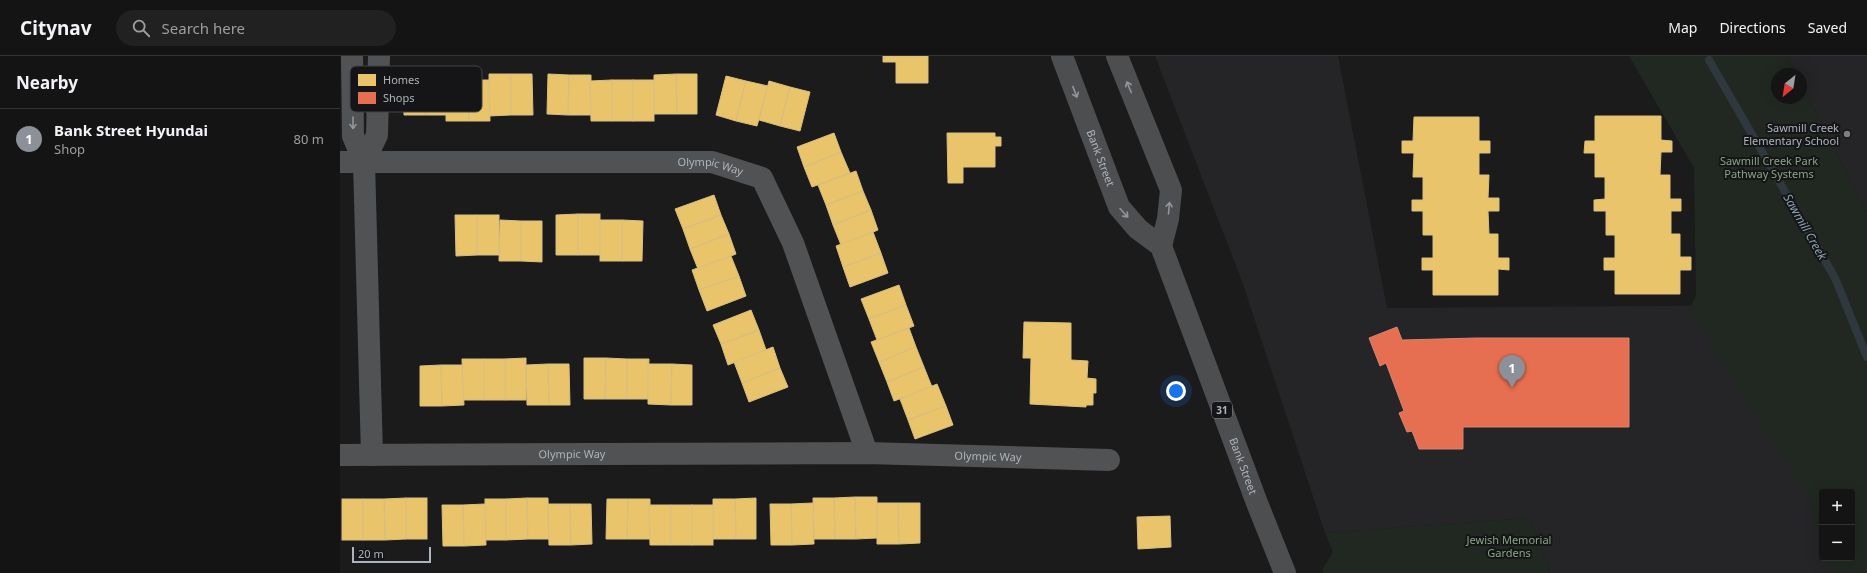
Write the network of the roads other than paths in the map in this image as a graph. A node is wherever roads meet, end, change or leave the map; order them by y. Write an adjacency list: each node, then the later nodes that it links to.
1 (352, 56): 5 (street, one-way to 5)
2 (379, 56): 6 (street)
3 (1062, 56): 11 (main road, Bank Street, one-way to 11)
4 (1117, 56): 11 (main road, one-way to 4)
5 (352, 66)
6 (379, 66)
7 (353, 112): 10 (street, one-way to 10)
8 (378, 112): 10 (street)
9 (340, 162): 10 (street, Olympic Way)
10 (364, 162): 12 (street, Olympic Way); 14 (street)
11 (1161, 246): 16 (main road, Bank Street / 31)
12 (867, 453): 14 (street, Olympic Way); 15 (street, Olympic Way)
13 (340, 455): 14 (street, Olympic Way)
14 (372, 455)
15 (1109, 460)
16 (1285, 573)

